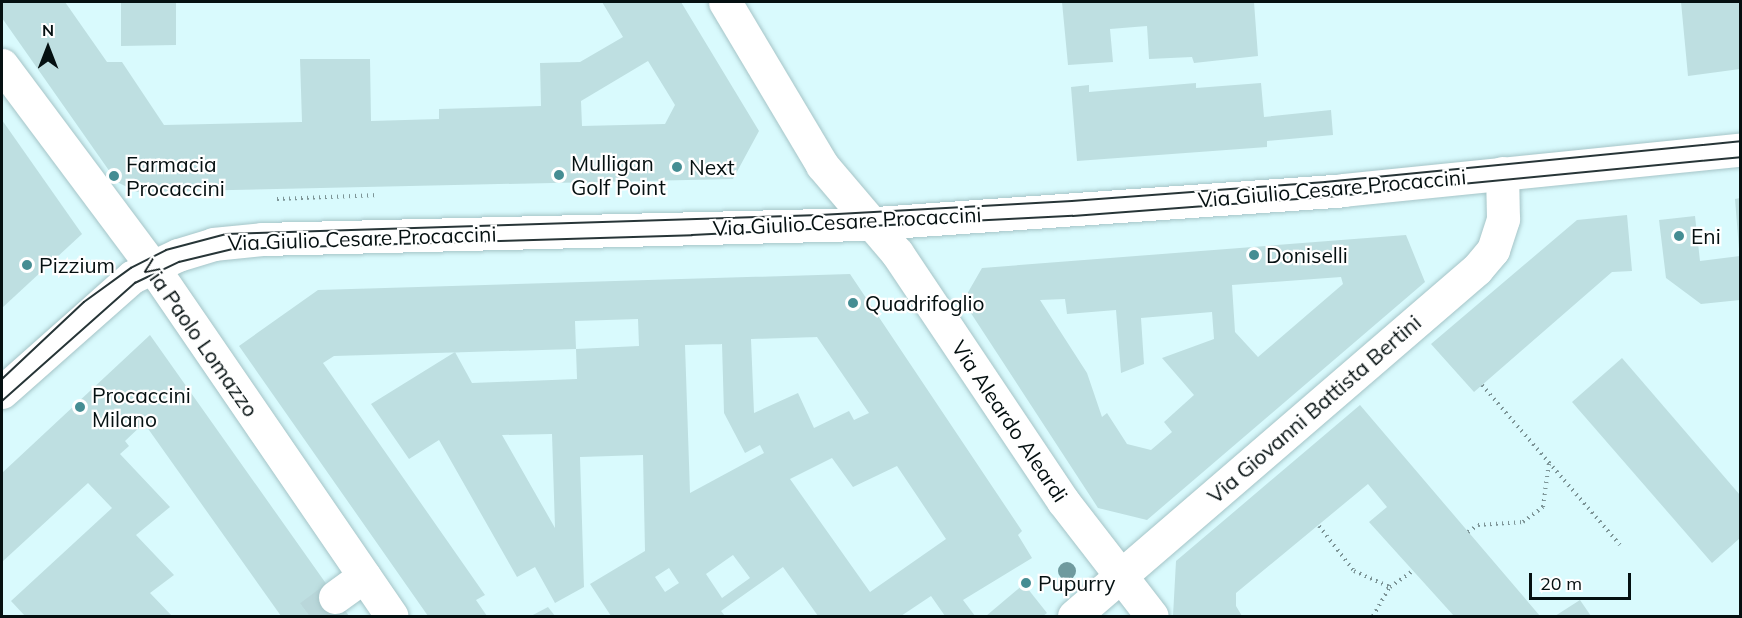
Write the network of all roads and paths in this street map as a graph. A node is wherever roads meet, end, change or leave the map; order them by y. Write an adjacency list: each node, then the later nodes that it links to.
1 (725, 2): 7 (street, Via Aleardo Aleardi)
2 (2, 65): 8 (street, Via Paolo Lomazzo)
3 (1740, 150): 4 (street, Via Giulio Cesare Procaccini)
4 (1502, 173): 7 (street, Via Giulio Cesare Procaccini); 16 (street, Via Giovanni Battista Bertini)
5 (378, 195): 6 (path)
6 (277, 200)
7 (873, 222): 8 (street, Via Giulio Cesare Procaccini); 16 (street, Via Aleardo Aleardi)
8 (152, 266): 10 (street, Via Giulio Cesare Procaccini); 17 (street, Via Paolo Lomazzo)
9 (1482, 385): 11 (path)
10 (2, 392)
11 (1549, 462): 13 (path); 14 (path)
12 (1319, 526): 18 (path)
13 (1468, 532)
14 (1620, 544)
15 (1413, 571): 18 (path)
16 (1121, 574): 21 (street, Via Giovanni Battista Bertini); 22 (street, Via Aleardo Aleardi)
17 (364, 576): 19 (street); 20 (street, Via Paolo Lomazzo)
18 (1390, 587): 23 (path)
19 (335, 597)
20 (392, 616)
21 (1074, 616)
22 (1152, 616)
23 (1373, 616)

